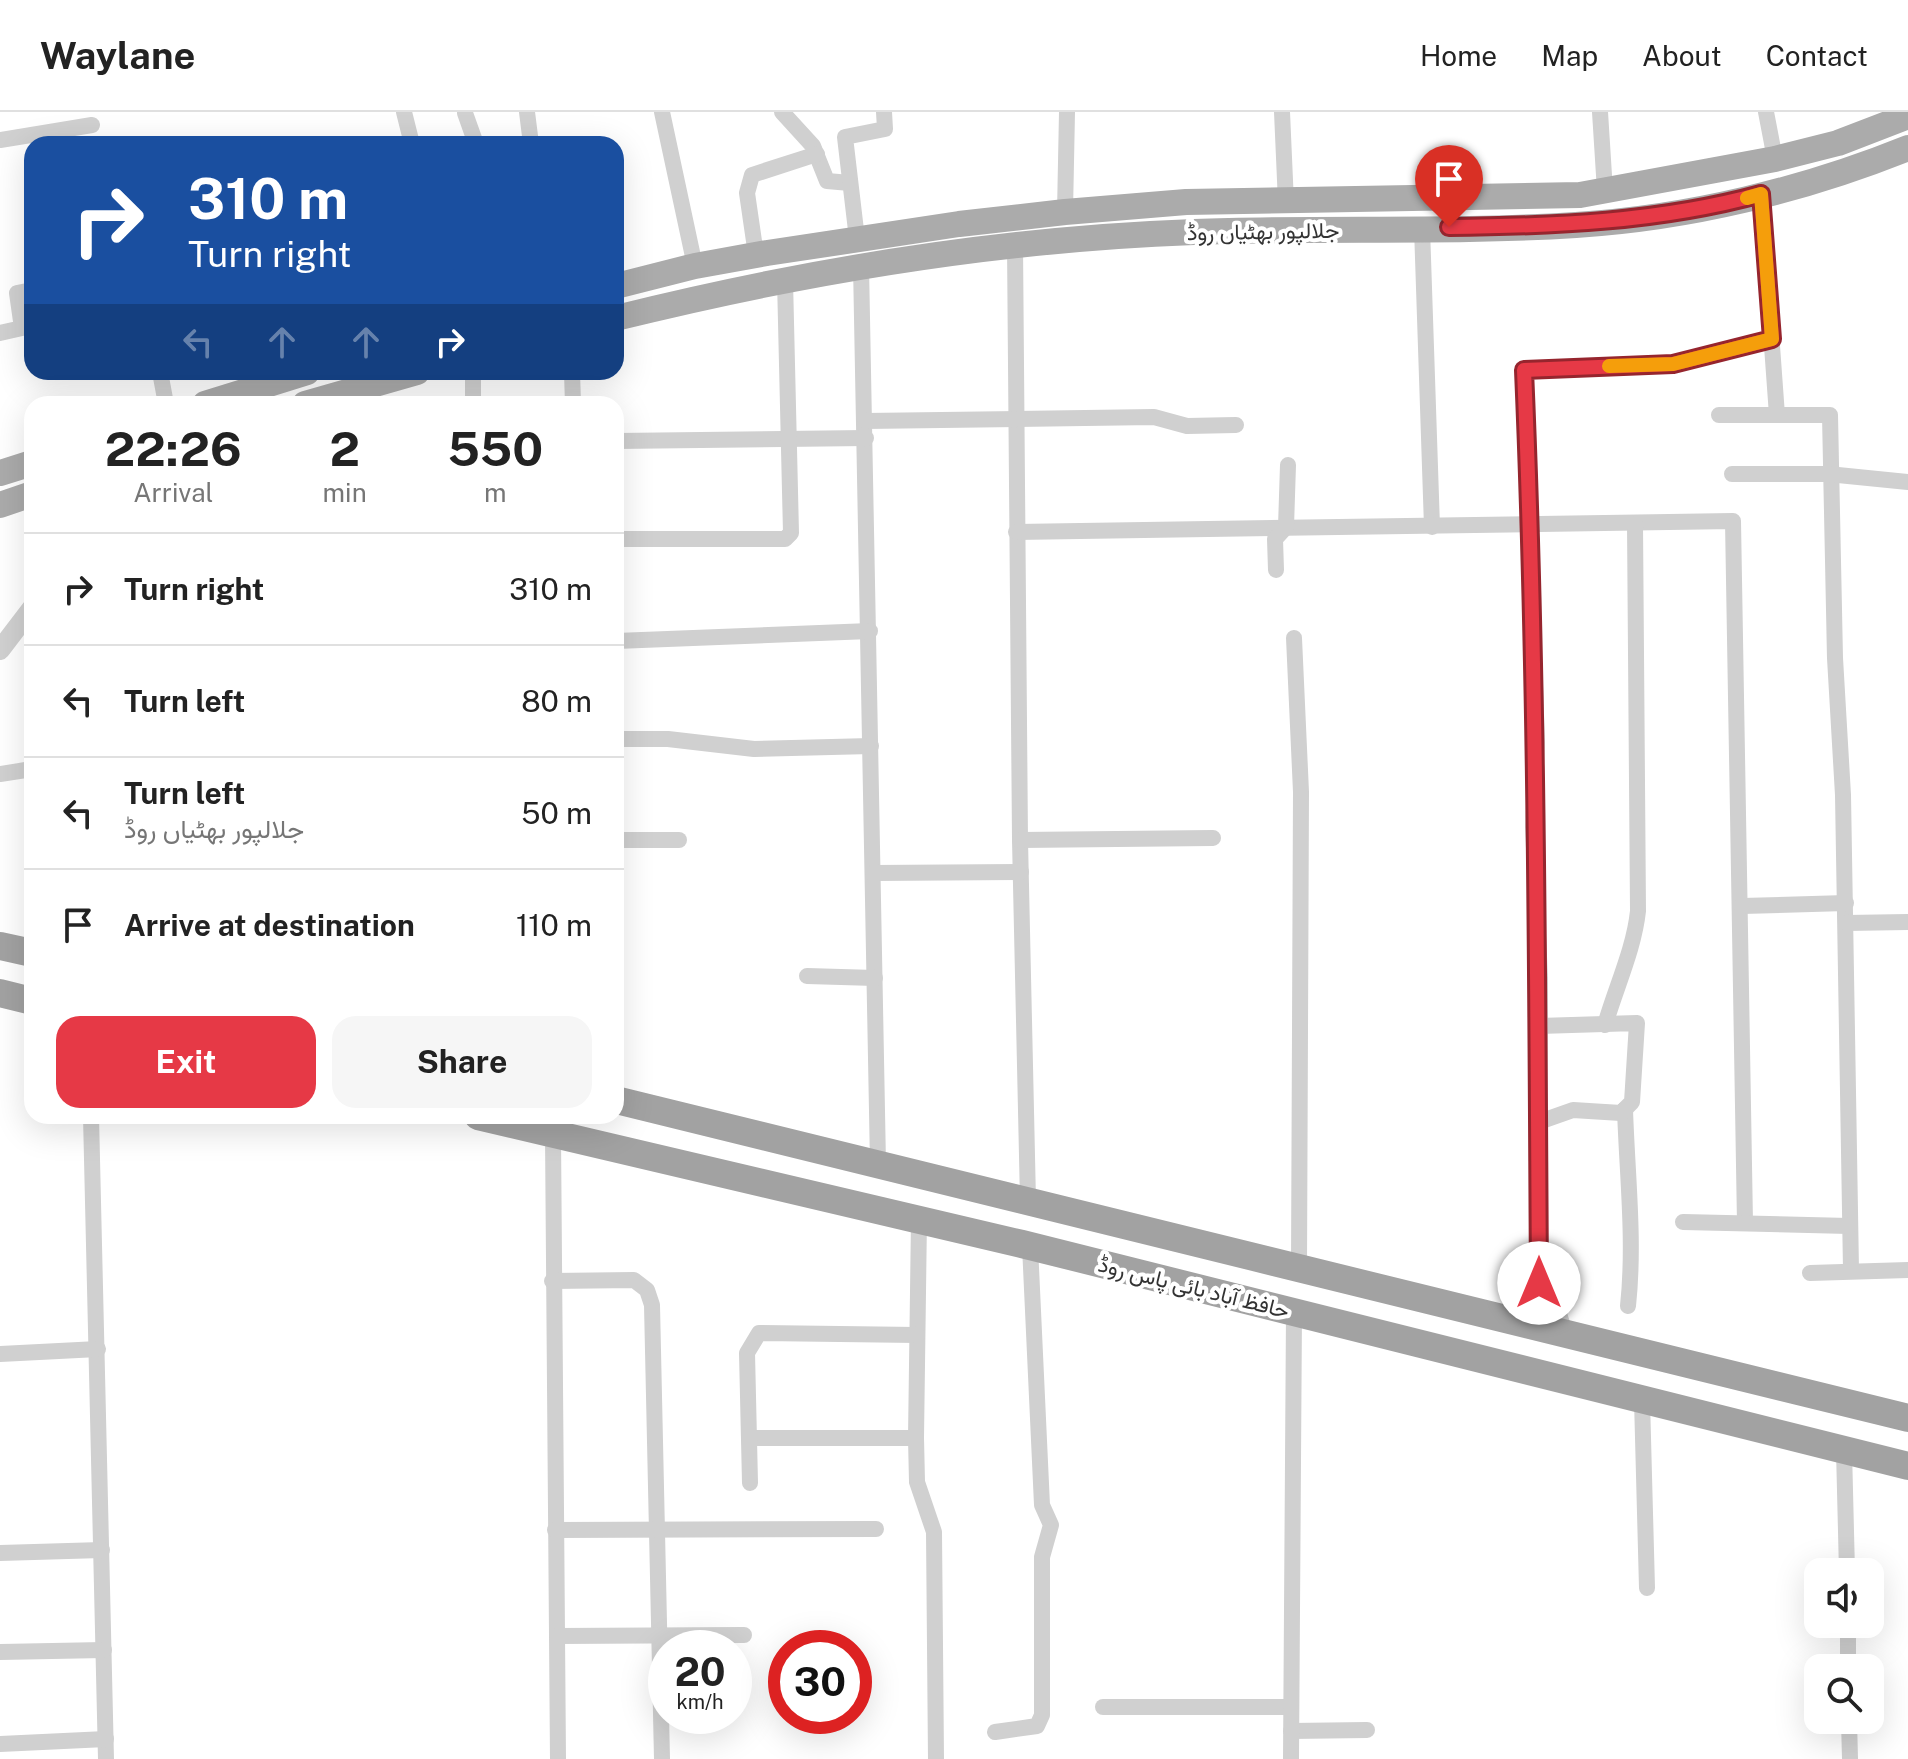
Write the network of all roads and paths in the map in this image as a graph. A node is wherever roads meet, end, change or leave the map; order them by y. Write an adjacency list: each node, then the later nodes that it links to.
1 (404, 112): 15 (street)
2 (527, 112): 17 (street)
3 (662, 112): 32 (street)
4 (782, 112): 20 (street)
5 (884, 112): 22 (street)
6 (1067, 112): 26 (street)
7 (1282, 112): 25 (street)
8 (1600, 112): 23 (street)
9 (1766, 112): 21 (street)
10 (465, 113): 16 (street)
11 (1908, 116): 21 (main road, جلالپور بھٹیاں روڈ)
12 (92, 125): 14 (street)
13 (24, 136): 18 (street)
14 (25, 136)
15 (410, 136)
16 (473, 136)
17 (530, 136)
18 (0, 140)
19 (1908, 148): 24 (main road, جلالپور بھٹیاں روڈ)
20 (817, 154): 22 (street); 30 (street)
21 (1775, 159): 23 (main road, جلالپور بھٹیاں روڈ)
22 (850, 183): 28 (street)
23 (1605, 191): 25 (main road, جلالپور بھٹیاں روڈ)
24 (1761, 194): 27 (main road, جلالپور بھٹیاں روڈ); 38 (street)
25 (1286, 203): 26 (main road, جلالپور بھٹیاں روڈ)
26 (1065, 212): 28 (main road, جلالپور بھٹیاں روڈ)
27 (1422, 228): 29 (main road, جلالپور بھٹیاں روڈ); 61 (street)
28 (857, 239): 30 (main road, جلالپور بھٹیاں روڈ)
29 (1015, 245): 31 (main road, جلالپور بھٹیاں روڈ); 45 (street)
30 (756, 255): 32 (main road, جلالپور بھٹیاں روڈ)
31 (861, 265): 33 (main road, جلالپور بھٹیاں روڈ); 47 (street)
32 (695, 266): 34 (main road, جلالپور بھٹیاں روڈ)
33 (785, 280): 36 (main road, جلالپور بھٹیاں روڈ); 48 (street)
34 (624, 284)
35 (24, 292): 37 (street)
36 (624, 316)
37 (0, 333)
38 (1772, 339): 44 (street); 59 (street)
39 (282, 380): 41 (main road)
40 (389, 380): 42 (main road)
41 (230, 396)
42 (333, 396)
43 (1719, 415): 44 (street)
44 (1777, 415): 54 (street)
45 (1015, 419): 46 (street); 47 (street); 62 (street)
46 (1236, 425)
47 (866, 429): 48 (street); 66 (street)
48 (788, 439): 49 (street); 63 (street)
49 (624, 441)
50 (1288, 465): 60 (street)
51 (24, 466): 52 (main road)
52 (0, 473)
53 (1732, 474): 54 (street)
54 (1832, 475): 55 (street); 80 (street)
55 (1908, 482)
56 (24, 497): 57 (main road)
57 (0, 505)
58 (1635, 524): 59 (street); 81 (street); 90 (street)
59 (1531, 525): 61 (street); 91 (street)
60 (1286, 527): 61 (street); 62 (street); 64 (street)
61 (1432, 527)
62 (1016, 532): 77 (street)
63 (624, 539)
64 (1276, 570)
65 (24, 618): 69 (street)
66 (870, 631): 68 (street); 71 (street)
67 (1294, 638): 105 (street)
68 (624, 641)
69 (0, 650)
70 (624, 739): 71 (street)
71 (871, 746): 79 (street)
72 (24, 770): 73 (street)
73 (0, 774)
74 (1213, 838): 77 (street)
75 (624, 840): 76 (street)
76 (679, 840)
77 (1020, 840): 78 (street)
78 (1021, 872): 79 (street); 99 (street)
79 (873, 873): 87 (street)
80 (1846, 903): 81 (street); 83 (street)
81 (1742, 906): 102 (street)
82 (1908, 922): 83 (street)
83 (1846, 923): 103 (street)
84 (0, 946): 85 (highway)
85 (24, 951)
86 (807, 976): 87 (street)
87 (875, 978): 98 (street)
88 (0, 993): 89 (highway)
89 (24, 999)
90 (1605, 1025): 91 (street); 93 (street)
91 (1539, 1026): 94 (street)
92 (624, 1102): 98 (highway, حافظ آباد بائی پاس روڈ)
93 (1625, 1109): 94 (street); 110 (street)
94 (1539, 1122): 112 (street)
95 (91, 1124): 114 (street)
96 (510, 1124): 97 (highway, حافظ آباد بائی پاس روڈ)
97 (553, 1135): 100 (highway, حافظ آباد بائی پاس روڈ); 109 (street)
98 (878, 1164): 99 (highway, حافظ آباد بائی پاس روڈ)
99 (1028, 1201): 105 (highway, حافظ آباد بائی پاس روڈ)
100 (919, 1219): 104 (highway, حافظ آباد بائی پاس روڈ); 113 (street)
101 (1683, 1222): 102 (street)
102 (1745, 1223): 103 (street)
103 (1849, 1226): 106 (street)
104 (1030, 1246): 111 (highway, حافظ آباد بائی پاس روڈ); 139 (street)
105 (1299, 1266): 112 (highway, حافظ آباد بائی پاس روڈ)
106 (1851, 1270): 107 (street); 108 (street)
107 (1908, 1270)
108 (1810, 1273)
109 (552, 1281): 124 (street); 125 (street)
110 (1628, 1306)
111 (1294, 1312): 116 (highway, حافظ آباد بائی پاس روڈ); 136 (street)
112 (1565, 1333): 117 (highway, حافظ آباد بائی پاس روڈ)
113 (917, 1335): 118 (street); 119 (street)
114 (98, 1349): 115 (street); 126 (street)
115 (0, 1354)
116 (1642, 1400): 120 (highway, حافظ آباد بائی پاس روڈ); 129 (street)
117 (1908, 1418)
118 (751, 1438): 119 (street); 122 (street)
119 (916, 1438): 147 (street)
120 (1844, 1450): 121 (highway, حافظ آباد بائی پاس روڈ); 128 (street)
121 (1908, 1466)
122 (750, 1483)
123 (876, 1529): 125 (street)
124 (555, 1530): 125 (street); 132 (street)
125 (657, 1531): 130 (street)
126 (102, 1550): 127 (street); 133 (street)
127 (0, 1553)
128 (1847, 1558)
129 (1647, 1588)
130 (659, 1630)
131 (648, 1634): 132 (street)
132 (557, 1636): 145 (street)
133 (104, 1650): 134 (street); 142 (street)
134 (0, 1652)
135 (1103, 1707): 136 (street)
136 (1290, 1707): 138 (street)
137 (1367, 1730): 138 (street)
138 (1291, 1731): 148 (street)
139 (995, 1732)
140 (661, 1734): 146 (street)
141 (1849, 1734): 149 (street)
142 (106, 1739): 143 (street); 144 (street)
143 (0, 1744)
144 (106, 1759)
145 (558, 1759)
146 (662, 1759)
147 (936, 1759)
148 (1291, 1759)
149 (1850, 1759)

